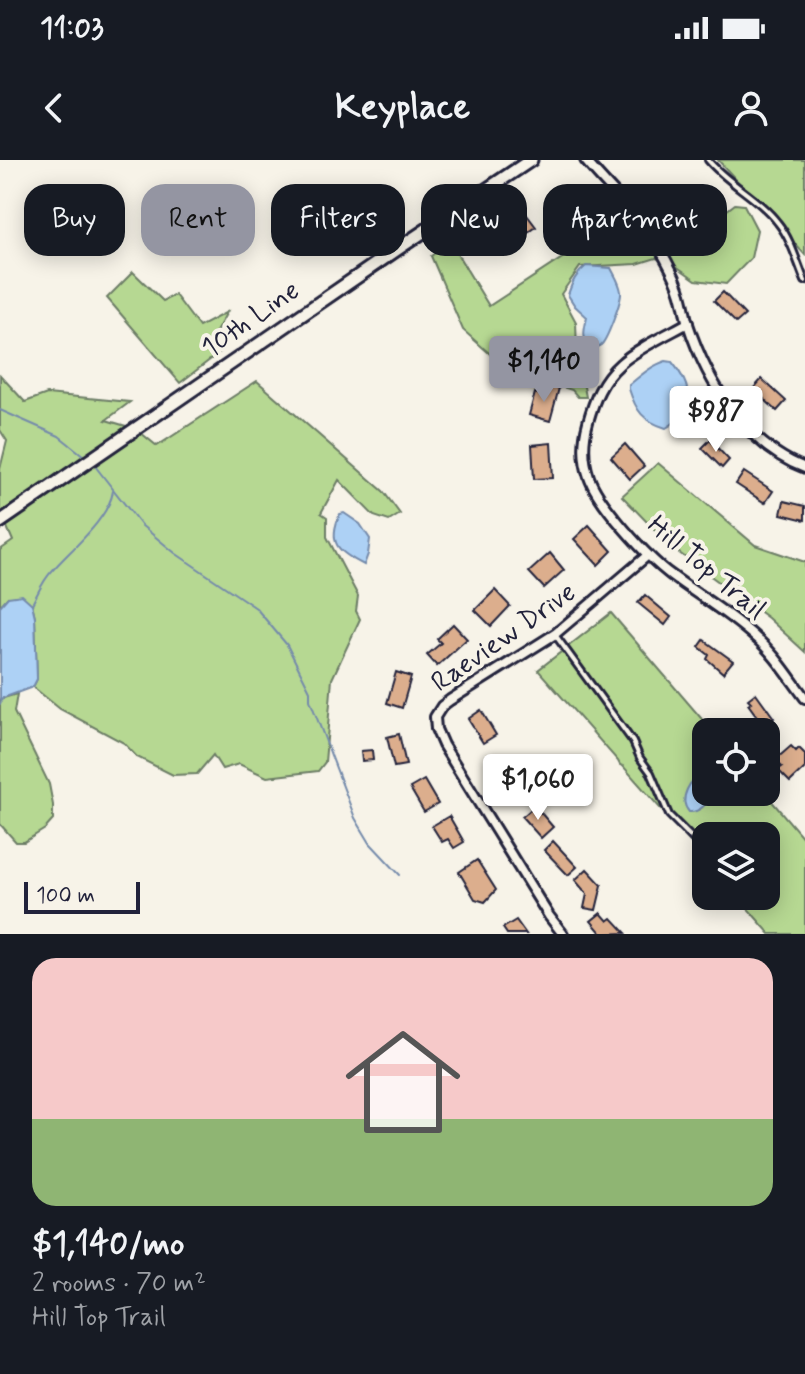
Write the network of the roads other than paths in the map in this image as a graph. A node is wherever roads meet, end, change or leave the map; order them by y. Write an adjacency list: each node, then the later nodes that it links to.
1 (531, 160): 7 (main road, 10th Line)
2 (585, 160): 5 (street)
3 (708, 160): 4 (lane)
4 (805, 281)
5 (688, 323): 6 (street); 8 (street, Hill Top Trail)
6 (805, 468)
7 (0, 522)
8 (648, 555): 9 (street, Raeview Drive); 10 (street, Hill Top Trail)
9 (555, 634): 11 (lane); 12 (street, Raeview Drive)
10 (805, 698)
11 (692, 838)
12 (563, 934)

